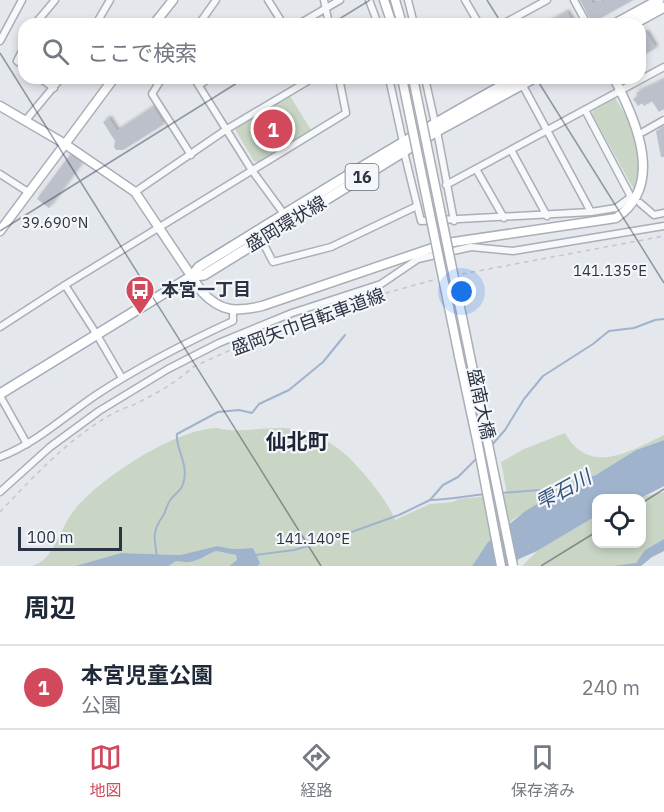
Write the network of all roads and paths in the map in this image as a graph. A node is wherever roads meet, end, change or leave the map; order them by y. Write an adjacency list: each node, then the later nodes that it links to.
1 (22, 0): 35 (street)
2 (55, 0): 19 (street)
3 (110, 0): 20 (street)
4 (172, 0): 21 (street)
5 (216, 0): 22 (street)
6 (268, 0): 23 (street)
7 (324, 0): 18 (street)
8 (340, 0): 18 (street)
9 (369, 0): 26 (street)
10 (384, 0): 27 (street)
11 (395, 0): 28 (street)
12 (408, 0): 29 (street)
13 (465, 0): 30 (street)
14 (547, 0): 31 (street)
15 (574, 0): 32 (street)
16 (659, 0): 33 (main road)
17 (664, 7): 34 (main road)
18 (326, 8): 24 (street); 25 (street)
19 (40, 18)
20 (100, 18)
21 (158, 18)
22 (203, 18)
23 (279, 18)
24 (309, 18)
25 (328, 18)
26 (376, 18)
27 (390, 18)
28 (400, 18)
29 (412, 18)
30 (476, 18)
31 (513, 18)
32 (584, 18)
33 (626, 18)
34 (644, 18)
35 (0, 41)
36 (664, 68): 37 (street)
37 (646, 78)
38 (48, 84): 53 (street)
39 (57, 84): 53 (street)
40 (107, 84): 63 (street)
41 (158, 84): 66 (street)
42 (303, 84): 60 (street)
43 (340, 84): 69 (street)
44 (390, 84): 64 (street)
45 (403, 84): 89 (street, 盛南大橋, bridge)
46 (414, 84): 88 (street, 盛南大橋, bridge)
47 (426, 84): 59 (street)
48 (509, 84): 59 (main road, 盛岡環状線 / 16)
49 (519, 84): 61 (street)
50 (617, 84): 54 (street)
51 (634, 84): 54 (street)
52 (199, 85): 60 (street)
53 (54, 88): 57 (street)
54 (621, 91): 56 (street); 62 (street)
55 (0, 106): 57 (street)
56 (585, 110): 61 (street); 77 (street)
57 (26, 120): 63 (street)
58 (664, 120): 62 (street)
59 (436, 127): 64 (main road, 盛岡環状線 / 16); 72 (street)
60 (227, 129): 66 (street); 69 (street)
61 (548, 131): 65 (street); 77 (street)
62 (643, 132): 67 (street)
63 (65, 144): 73 (street); 74 (street)
64 (404, 147): 76 (street); 79 (main road, 盛岡環状線 / 16); 87 (main road, 盛岡環状線 / 16)
65 (511, 150): 68 (street); 80 (street)
66 (191, 155): 74 (street)
67 (652, 162)
68 (476, 169): 72 (street); 81 (street)
69 (251, 170): 79 (street); 83 (street)
70 (0, 174): 73 (street)
71 (651, 181): 75 (street)
72 (446, 185): 82 (street)
73 (28, 192): 85 (street)
74 (135, 192): 83 (street)
75 (640, 203): 78 (street); 88 (street)
76 (417, 206): 82 (street); 87 (street)
77 (591, 212): 80 (street)
78 (664, 213)
79 (284, 214): 90 (main road, 盛岡環状線 / 16)
80 (547, 216): 81 (street)
81 (504, 218): 82 (street)
82 (454, 221)
83 (159, 226): 90 (street); 93 (street)
84 (664, 226): 101 (street)
85 (0, 231)
86 (664, 236): 91 (path)
87 (261, 239): 90 (main road, 盛岡環状線 / 16)
88 (447, 243): 89 (street, bridge); 104 (street, 盛南大橋, bridge)
89 (436, 246): 94 (street); 103 (street, 盛南大橋, bridge)
90 (192, 276): 94 (street); 96 (main road, 盛岡環状線 / 16)
91 (454, 276)
92 (443, 278): 102 (path, 盛岡矢巾自転車道線)
93 (65, 285): 95 (street); 96 (street)
94 (233, 310): 97 (street)
95 (0, 327)
96 (97, 335): 97 (street); 98 (main road, 盛岡環状線 / 16)
97 (122, 378): 99 (street)
98 (0, 395): 99 (street)
99 (27, 444): 100 (street)
100 (0, 458)
101 (0, 492)
102 (0, 512)
103 (501, 566)
104 (513, 566)

